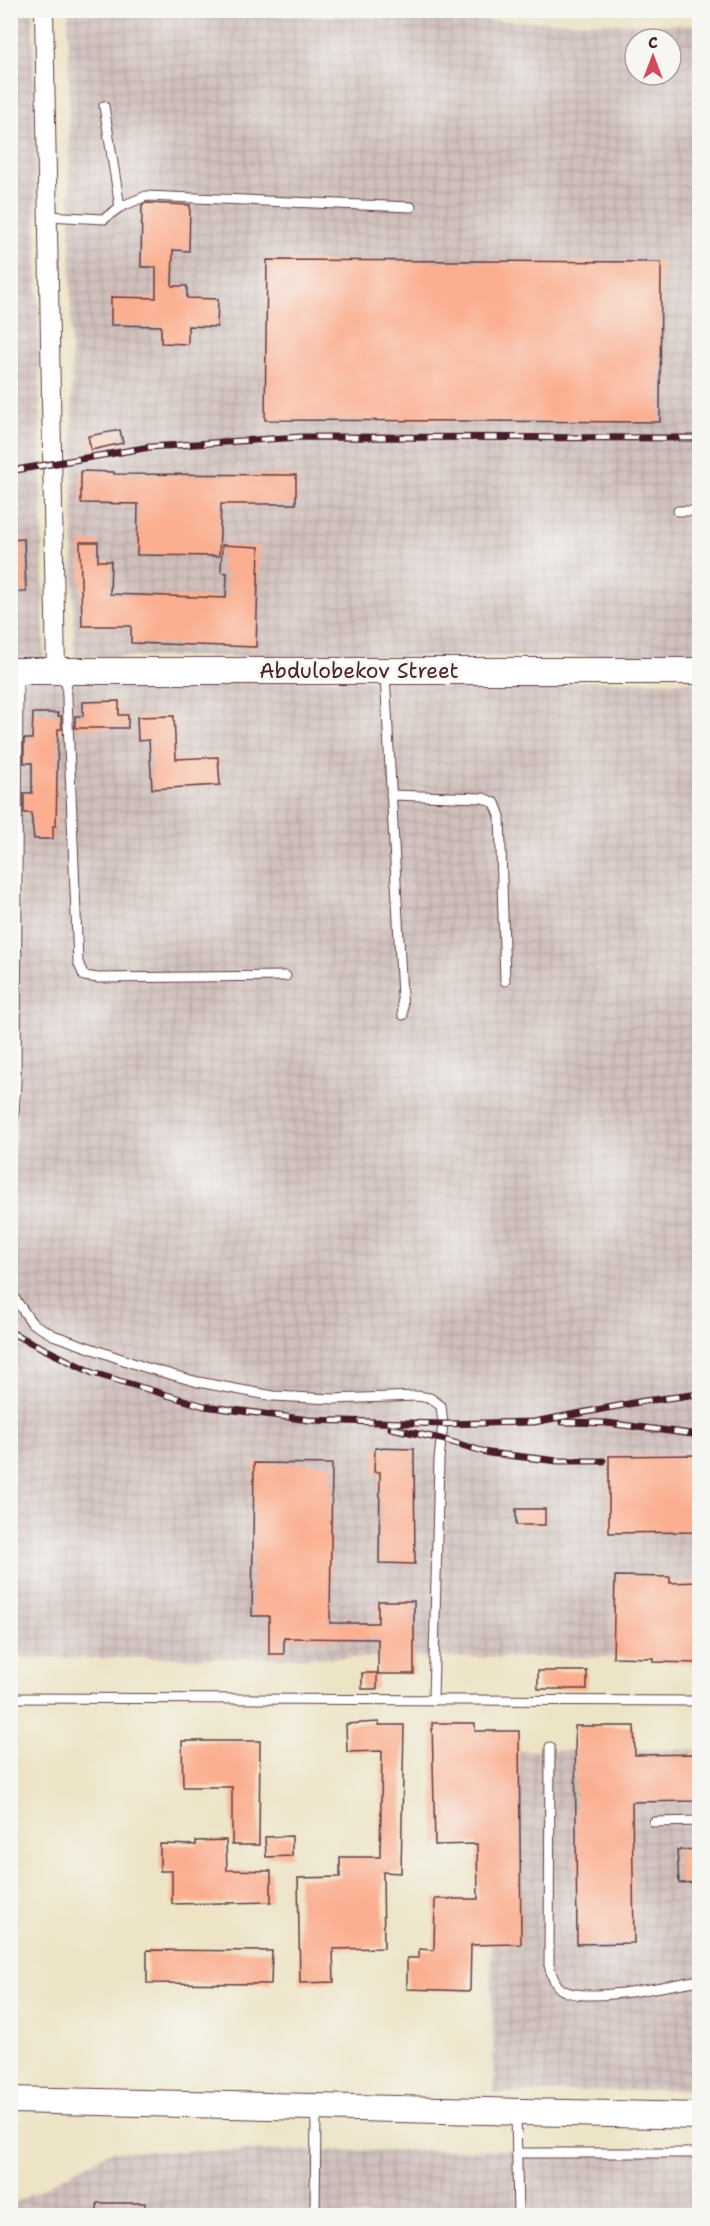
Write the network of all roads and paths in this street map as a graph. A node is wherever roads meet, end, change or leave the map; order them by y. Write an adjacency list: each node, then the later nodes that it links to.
1 (44, 10): 5 (street)
2 (104, 106): 3 (lane)
3 (120, 207): 4 (lane); 5 (lane)
4 (411, 207)
5 (48, 216): 9 (street)
6 (678, 511): 7 (lane)
7 (699, 512)
8 (14, 671): 9 (street, Abdulobekov Street); 16 (lane)
9 (61, 671): 10 (street, Abdulobekov Street); 13 (lane)
10 (385, 671): 11 (street, Abdulobekov Street); 12 (lane)
11 (699, 671)
12 (391, 795): 14 (lane); 15 (lane)
13 (286, 976)
14 (506, 981)
15 (402, 1015)
16 (10, 1125)
17 (10, 1292): 19 (lane)
18 (17, 1698): 19 (lane)
19 (433, 1700): 20 (lane)
20 (699, 1701)
21 (549, 1747): 24 (lane)
22 (699, 1821): 23 (lane)
23 (654, 1822)
24 (699, 1980)
25 (10, 2100): 26 (street)
26 (316, 2106): 27 (street); 31 (lane)
27 (516, 2111): 28 (street); 29 (lane)
28 (699, 2116)
29 (517, 2153): 30 (lane); 32 (lane)
30 (699, 2153)
31 (315, 2216)
32 (518, 2216)

